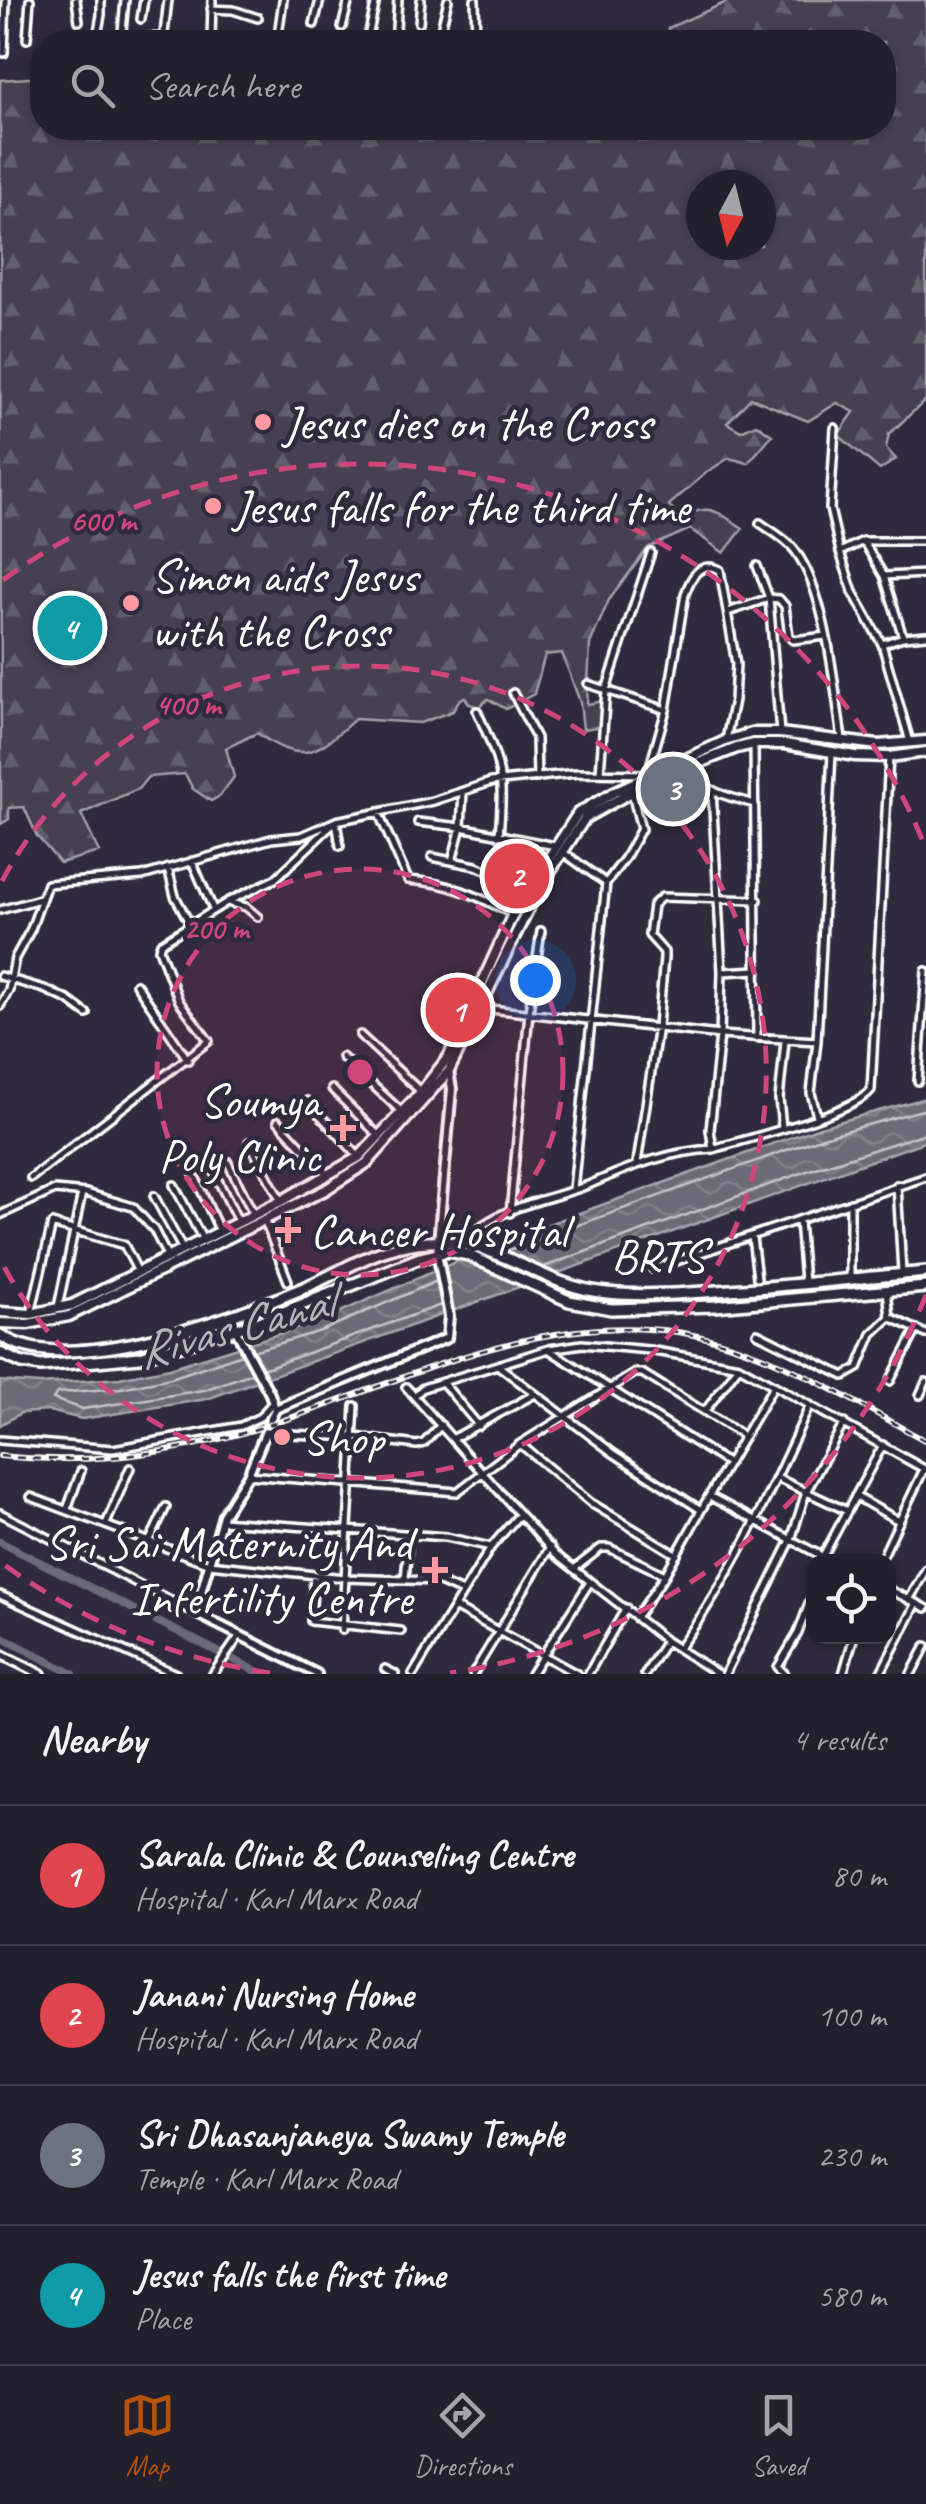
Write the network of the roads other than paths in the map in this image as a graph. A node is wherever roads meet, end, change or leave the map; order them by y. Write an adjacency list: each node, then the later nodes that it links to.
1 (6, 0): 36 (street)
2 (30, 0): 35 (street)
3 (76, 0): 22 (street)
4 (100, 0): 26 (street)
5 (125, 0): 27 (street)
6 (144, 0): 21 (street)
7 (168, 0): 28 (street)
8 (212, 0): 18 (street)
9 (234, 0): 19 (street)
10 (282, 0): 30 (street)
11 (320, 0): 24 (street)
12 (349, 0): 25 (street)
13 (376, 0): 31 (street)
14 (398, 0): 32 (street)
15 (421, 0): 23 (street)
16 (448, 0): 33 (street)
17 (475, 0): 34 (street)
18 (212, 9): 19 (street); 29 (street)
19 (233, 10): 20 (street)
20 (258, 18)
21 (140, 19)
22 (80, 21)
23 (419, 22)
24 (314, 24)
25 (342, 27)
26 (99, 30)
27 (122, 30)
28 (164, 30)
29 (211, 30)
30 (278, 30)
31 (370, 30)
32 (396, 30)
33 (441, 30)
34 (476, 30)
35 (27, 39)
36 (4, 53)
37 (835, 428): 42 (street)
38 (760, 523): 48 (street)
39 (863, 541): 40 (street); 42 (street); 45 (street)
40 (926, 541)
41 (651, 552): 53 (street)
42 (840, 552): 51 (street)
43 (757, 566): 46 (street)
44 (926, 574): 45 (street)
45 (884, 576): 49 (street)
46 (768, 598): 47 (street); 48 (street); 57 (street)
47 (727, 612): 55 (street); 58 (street)
48 (826, 636): 60 (street)
49 (903, 636): 50 (street); 51 (street)
50 (926, 636)
51 (882, 644): 61 (street)
52 (588, 684): 53 (street)
53 (606, 690): 55 (street); 67 (street)
54 (513, 693): 69 (street)
55 (666, 710): 68 (street)
56 (477, 711): 70 (street)
57 (780, 733): 58 (main road); 60 (main road)
58 (725, 741): 68 (main road)
59 (926, 741): 61 (main road)
60 (843, 742): 61 (main road)
61 (910, 742)
62 (754, 744): 64 (main road); 66 (main road); 74 (street)
63 (926, 752): 65 (main road)
64 (832, 753): 65 (main road); 115 (street)
65 (889, 757): 126 (street)
66 (684, 768): 68 (main road); 72 (street)
67 (600, 773): 68 (street); 69 (street)
68 (656, 774): 73 (main road); 81 (main road)
69 (537, 778): 70 (street)
70 (503, 780): 71 (street); 79 (street)
71 (462, 791): 75 (street); 78 (street)
72 (712, 791): 74 (street); 88 (street)
73 (632, 794): 81 (main road); 86 (street)
74 (755, 804): 90 (street)
75 (378, 811): 76 (street); 94 (street)
76 (336, 822): 80 (street); 83 (street); 91 (street)
77 (418, 822): 78 (street)
78 (461, 826): 79 (street); 84 (street)
79 (499, 836): 81 (street)
80 (340, 846)
81 (558, 848): 86 (street); 87 (main road); 106 (main road)
82 (432, 857): 84 (street)
83 (192, 861): 85 (street); 93 (street)
84 (452, 861): 87 (street)
85 (168, 868): 89 (street); 96 (street)
86 (606, 883): 109 (street)
87 (528, 888): 94 (main road)
88 (716, 899): 90 (street); 101 (street); 110 (street)
89 (40, 900): 92 (street); 103 (street)
90 (758, 900): 99 (street)
91 (226, 902): 93 (street); 95 (street)
92 (0, 910)
93 (214, 910): 96 (street)
94 (513, 914): 123 (main road)
95 (258, 917)
96 (190, 924): 98 (street); 118 (street)
97 (542, 931): 107 (street)
98 (194, 932)
99 (758, 970): 101 (street); 113 (street)
100 (926, 970): 119 (street)
101 (722, 972): 112 (street)
102 (0, 976): 103 (street)
103 (9, 981): 105 (street); 108 (street)
104 (136, 984): 118 (street)
105 (0, 1006)
106 (482, 1008): 107 (street); 120 (main road)
107 (529, 1012): 109 (street); 147 (street)
108 (87, 1014)
109 (592, 1018): 110 (street); 142 (street)
110 (658, 1026): 112 (street); 134 (street)
111 (360, 1034): 123 (street)
112 (720, 1035): 113 (street); 131 (street)
113 (757, 1038): 114 (street)
114 (785, 1040): 115 (street); 128 (street)
115 (817, 1041): 126 (street)
116 (926, 1056): 119 (street)
117 (342, 1058): 125 (street)
118 (188, 1060): 139 (street)
119 (917, 1060): 121 (street)
120 (450, 1071): 150 (main road); 159 (street)
121 (918, 1081)
122 (332, 1088): 129 (street)
123 (421, 1092): 125 (main road)
124 (307, 1101): 132 (street)
125 (402, 1112): 129 (main road)
126 (818, 1116): 128 (street)
127 (278, 1121): 137 (street)
128 (782, 1127): 131 (street)
129 (379, 1136): 132 (main road)
130 (248, 1142): 145 (street)
131 (713, 1149): 134 (street)
132 (359, 1158): 137 (main road)
133 (227, 1161): 148 (street)
134 (637, 1163): 142 (street)
135 (212, 1168): 152 (street)
136 (193, 1172): 154 (street)
137 (328, 1176): 145 (main road)
138 (926, 1177): 141 (street)
139 (31, 1178)
140 (174, 1185): 156 (street)
141 (898, 1185): 146 (street); 164 (street)
142 (573, 1190): 147 (street)
143 (82, 1192): 149 (street); 153 (street); 160 (street)
144 (154, 1196): 157 (street)
145 (281, 1201): 148 (main road)
146 (850, 1202): 151 (street); 166 (street)
147 (510, 1213): 158 (street)
148 (254, 1214): 152 (main road)
149 (0, 1215)
150 (264, 1220): 167 (street); 175 (main road)
151 (799, 1220): 155 (street); 168 (street)
152 (238, 1221): 154 (main road)
153 (74, 1228): 162 (street); 171 (street); 173 (street)
154 (219, 1230): 156 (main road)
155 (752, 1236): 161 (street); 165 (street)
156 (202, 1238): 157 (main road)
157 (182, 1248): 160 (main road)
158 (469, 1250): 159 (main road, BRTS); 168 (main road, BRTS); 170 (main road, BRTS)
159 (437, 1253): 176 (main road, BRTS); 180 (main road, BRTS); 194 (street)
160 (167, 1256): 162 (main road)
161 (653, 1269)
162 (137, 1270): 171 (main road)
163 (926, 1272): 164 (main road, BRTS)
164 (902, 1274): 166 (main road, BRTS)
165 (757, 1278)
166 (850, 1279): 168 (main road, BRTS)
167 (288, 1281)
168 (804, 1284)
169 (926, 1287): 170 (main road, BRTS)
170 (887, 1290): 174 (street)
171 (58, 1309): 173 (main road)
172 (0, 1312): 173 (main road)
173 (31, 1314)
174 (890, 1318): 177 (street); 178 (street)
175 (0, 1322)
176 (235, 1329): 182 (main road, BRTS); 194 (street)
177 (917, 1330): 179 (street); 185 (street)
178 (757, 1333)
179 (926, 1334)
180 (0, 1335)
181 (548, 1349): 183 (street); 184 (street); 190 (street)
182 (0, 1353)
183 (739, 1366): 188 (street); 197 (street)
184 (500, 1367): 187 (street); 191 (street)
185 (890, 1381)
186 (926, 1382): 192 (street)
187 (443, 1383): 193 (street); 201 (street)
188 (774, 1385): 195 (street); 204 (street)
189 (406, 1387): 193 (street)
190 (608, 1387): 197 (street); 198 (street); 209 (street)
191 (535, 1394): 198 (street); 201 (street)
192 (920, 1395)
193 (414, 1396): 200 (street)
194 (273, 1402): 202 (street); 206 (street)
195 (810, 1405): 199 (street); 215 (street)
196 (355, 1406): 203 (street)
197 (704, 1412): 204 (street)
198 (564, 1417): 207 (street); 223 (street)
199 (844, 1423): 208 (street); 217 (street)
200 (441, 1425): 203 (street); 205 (street)
201 (478, 1426): 205 (street)
202 (267, 1433): 203 (street); 213 (street)
203 (355, 1436): 216 (street)
204 (742, 1436): 209 (street)
205 (453, 1439): 214 (street)
206 (0, 1440)
207 (520, 1444): 214 (street); 237 (street)
208 (883, 1445): 211 (street); 219 (street)
209 (727, 1463): 218 (street)
210 (130, 1468): 230 (street)
211 (925, 1469): 228 (street)
212 (81, 1471): 222 (street)
213 (248, 1475): 216 (street); 227 (street)
214 (482, 1475): 216 (street); 226 (street)
215 (776, 1478): 217 (street); 229 (street)
216 (352, 1485): 231 (street)
217 (806, 1492): 224 (street); 234 (street)
218 (709, 1496): 223 (street); 229 (street)
219 (855, 1496): 224 (street); 228 (street)
220 (31, 1497): 222 (street)
221 (166, 1506): 233 (street)
222 (67, 1509): 230 (street)
223 (701, 1510): 237 (street)
224 (847, 1511): 239 (street)
225 (0, 1512): 258 (street)
226 (519, 1515): 235 (street); 236 (street)
227 (221, 1520): 231 (street); 241 (street)
228 (899, 1521): 240 (street)
229 (754, 1522): 234 (street); 267 (street)
230 (106, 1524): 233 (street)
231 (348, 1530): 232 (street); 246 (street)
232 (409, 1534): 235 (street); 247 (street)
233 (150, 1540): 241 (street)
234 (790, 1540): 238 (street); 284 (street)
235 (491, 1546): 249 (street)
236 (550, 1548): 242 (street); 262 (street)
237 (677, 1554): 244 (street)
238 (817, 1554)
239 (830, 1554)
240 (884, 1554)
241 (209, 1564): 245 (street); 258 (street)
242 (574, 1569): 244 (street); 248 (street)
243 (926, 1569): 252 (street)
244 (666, 1574): 259 (street)
245 (314, 1575): 246 (street); 260 (street)
246 (345, 1578): 247 (street); 260 (street)
247 (405, 1579): 249 (street)
248 (590, 1582): 255 (street); 269 (street)
249 (462, 1592): 254 (street)
250 (896, 1593): 252 (street)
251 (0, 1595): 274 (street)
252 (909, 1600): 253 (street)
253 (916, 1603): 256 (street); 287 (street)
254 (454, 1607): 262 (street); 277 (street)
255 (626, 1608): 259 (street); 281 (street)
256 (926, 1608)
257 (806, 1612): 285 (street)
258 (195, 1613): 263 (street)
259 (636, 1618): 264 (street)
260 (342, 1627): 261 (street)
261 (401, 1631)
262 (497, 1631): 269 (street); 278 (street)
263 (237, 1639): 272 (street); 275 (street)
264 (666, 1640): 267 (street); 282 (street)
265 (852, 1644): 286 (street)
266 (926, 1646): 288 (street)
267 (679, 1648): 270 (street)
268 (0, 1654): 273 (street)
269 (542, 1657): 279 (street); 280 (street)
270 (706, 1664): 283 (street); 284 (street)
271 (385, 1669): 276 (street)
272 (215, 1672)
273 (41, 1674)
274 (176, 1674)
275 (318, 1674)
276 (396, 1674)
277 (413, 1674)
278 (473, 1674)
279 (531, 1674)
280 (577, 1674)
281 (588, 1674)
282 (645, 1674)
283 (700, 1674)
284 (722, 1674)
285 (785, 1674)
286 (843, 1674)
287 (880, 1674)
288 (911, 1674)

